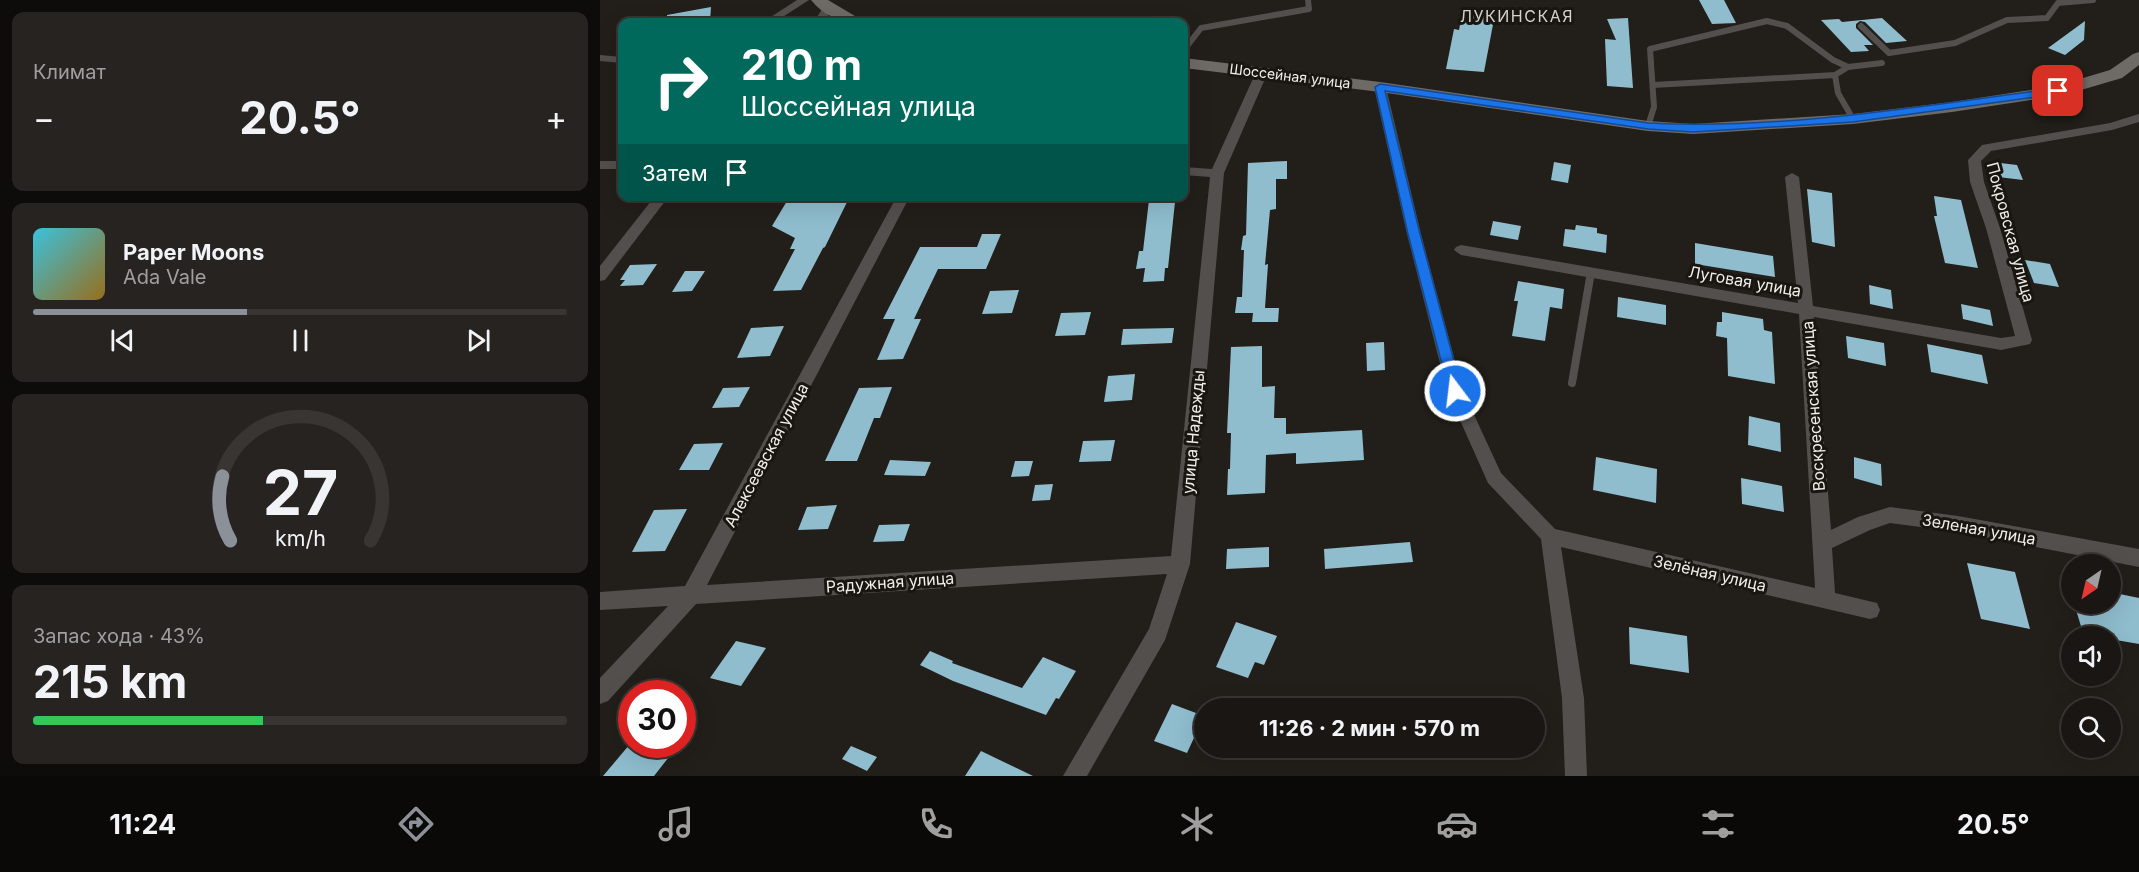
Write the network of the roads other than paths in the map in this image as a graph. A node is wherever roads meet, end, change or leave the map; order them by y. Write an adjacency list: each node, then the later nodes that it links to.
1 (804, 0): 5 (street)
2 (1308, 0): 8 (lane)
3 (2092, 0): 7 (lane)
4 (823, 4): 6 (main road)
5 (775, 18)
6 (849, 18)
7 (1861, 26)
8 (1188, 45)
9 (2139, 57): 20 (main road, Шоссейная улица)
10 (600, 58): 11 (street)
11 (618, 60)
12 (1188, 63): 15 (main road, Шоссейная улица)
13 (1882, 63): 14 (lane)
14 (1848, 67): 16 (lane); 17 (lane)
15 (1262, 72): 18 (main road, Шоссейная улица); 25 (street, улица Надежды)
16 (1835, 75): 17 (lane); 20 (lane)
17 (1653, 85): 21 (lane)
18 (1380, 87): 21 (main road, Шоссейная улица); 35 (street)
19 (2139, 118): 33 (street, Покровская улица)
20 (1853, 119): 21 (main road, Шоссейная улица)
21 (1648, 126)
22 (600, 165): 23 (street)
23 (618, 165)
24 (1188, 171): 25 (street)
25 (1217, 173): 38 (street, улица Надежды)
26 (1792, 177): 32 (street, Воскресенская улица)
27 (659, 201): 31 (street)
28 (901, 201): 39 (street, Алексеевская улица)
29 (1461, 250): 30 (street, Луговая улица)
30 (1591, 272): 32 (street, Луговая улица); 34 (lane)
31 (600, 276)
32 (1806, 310): 33 (street, Луговая улица); 36 (street, Воскресенская улица)
33 (2024, 340)
34 (1572, 383)
35 (1550, 536): 40 (street, Зелёная улица); 45 (street)
36 (1823, 543): 37 (street, Зеленая улица); 40 (street, Воскресенская улица)
37 (2139, 558)
38 (1180, 564): 39 (street, Радужная улица); 44 (street, улица Надежды)
39 (691, 595): 41 (street, Радужная улица); 43 (street, Алексеевская улица)
40 (1826, 600): 42 (street, Зелёная улица)
41 (600, 601)
42 (1870, 610)
43 (600, 693)
44 (1074, 776)
45 (1575, 776)

